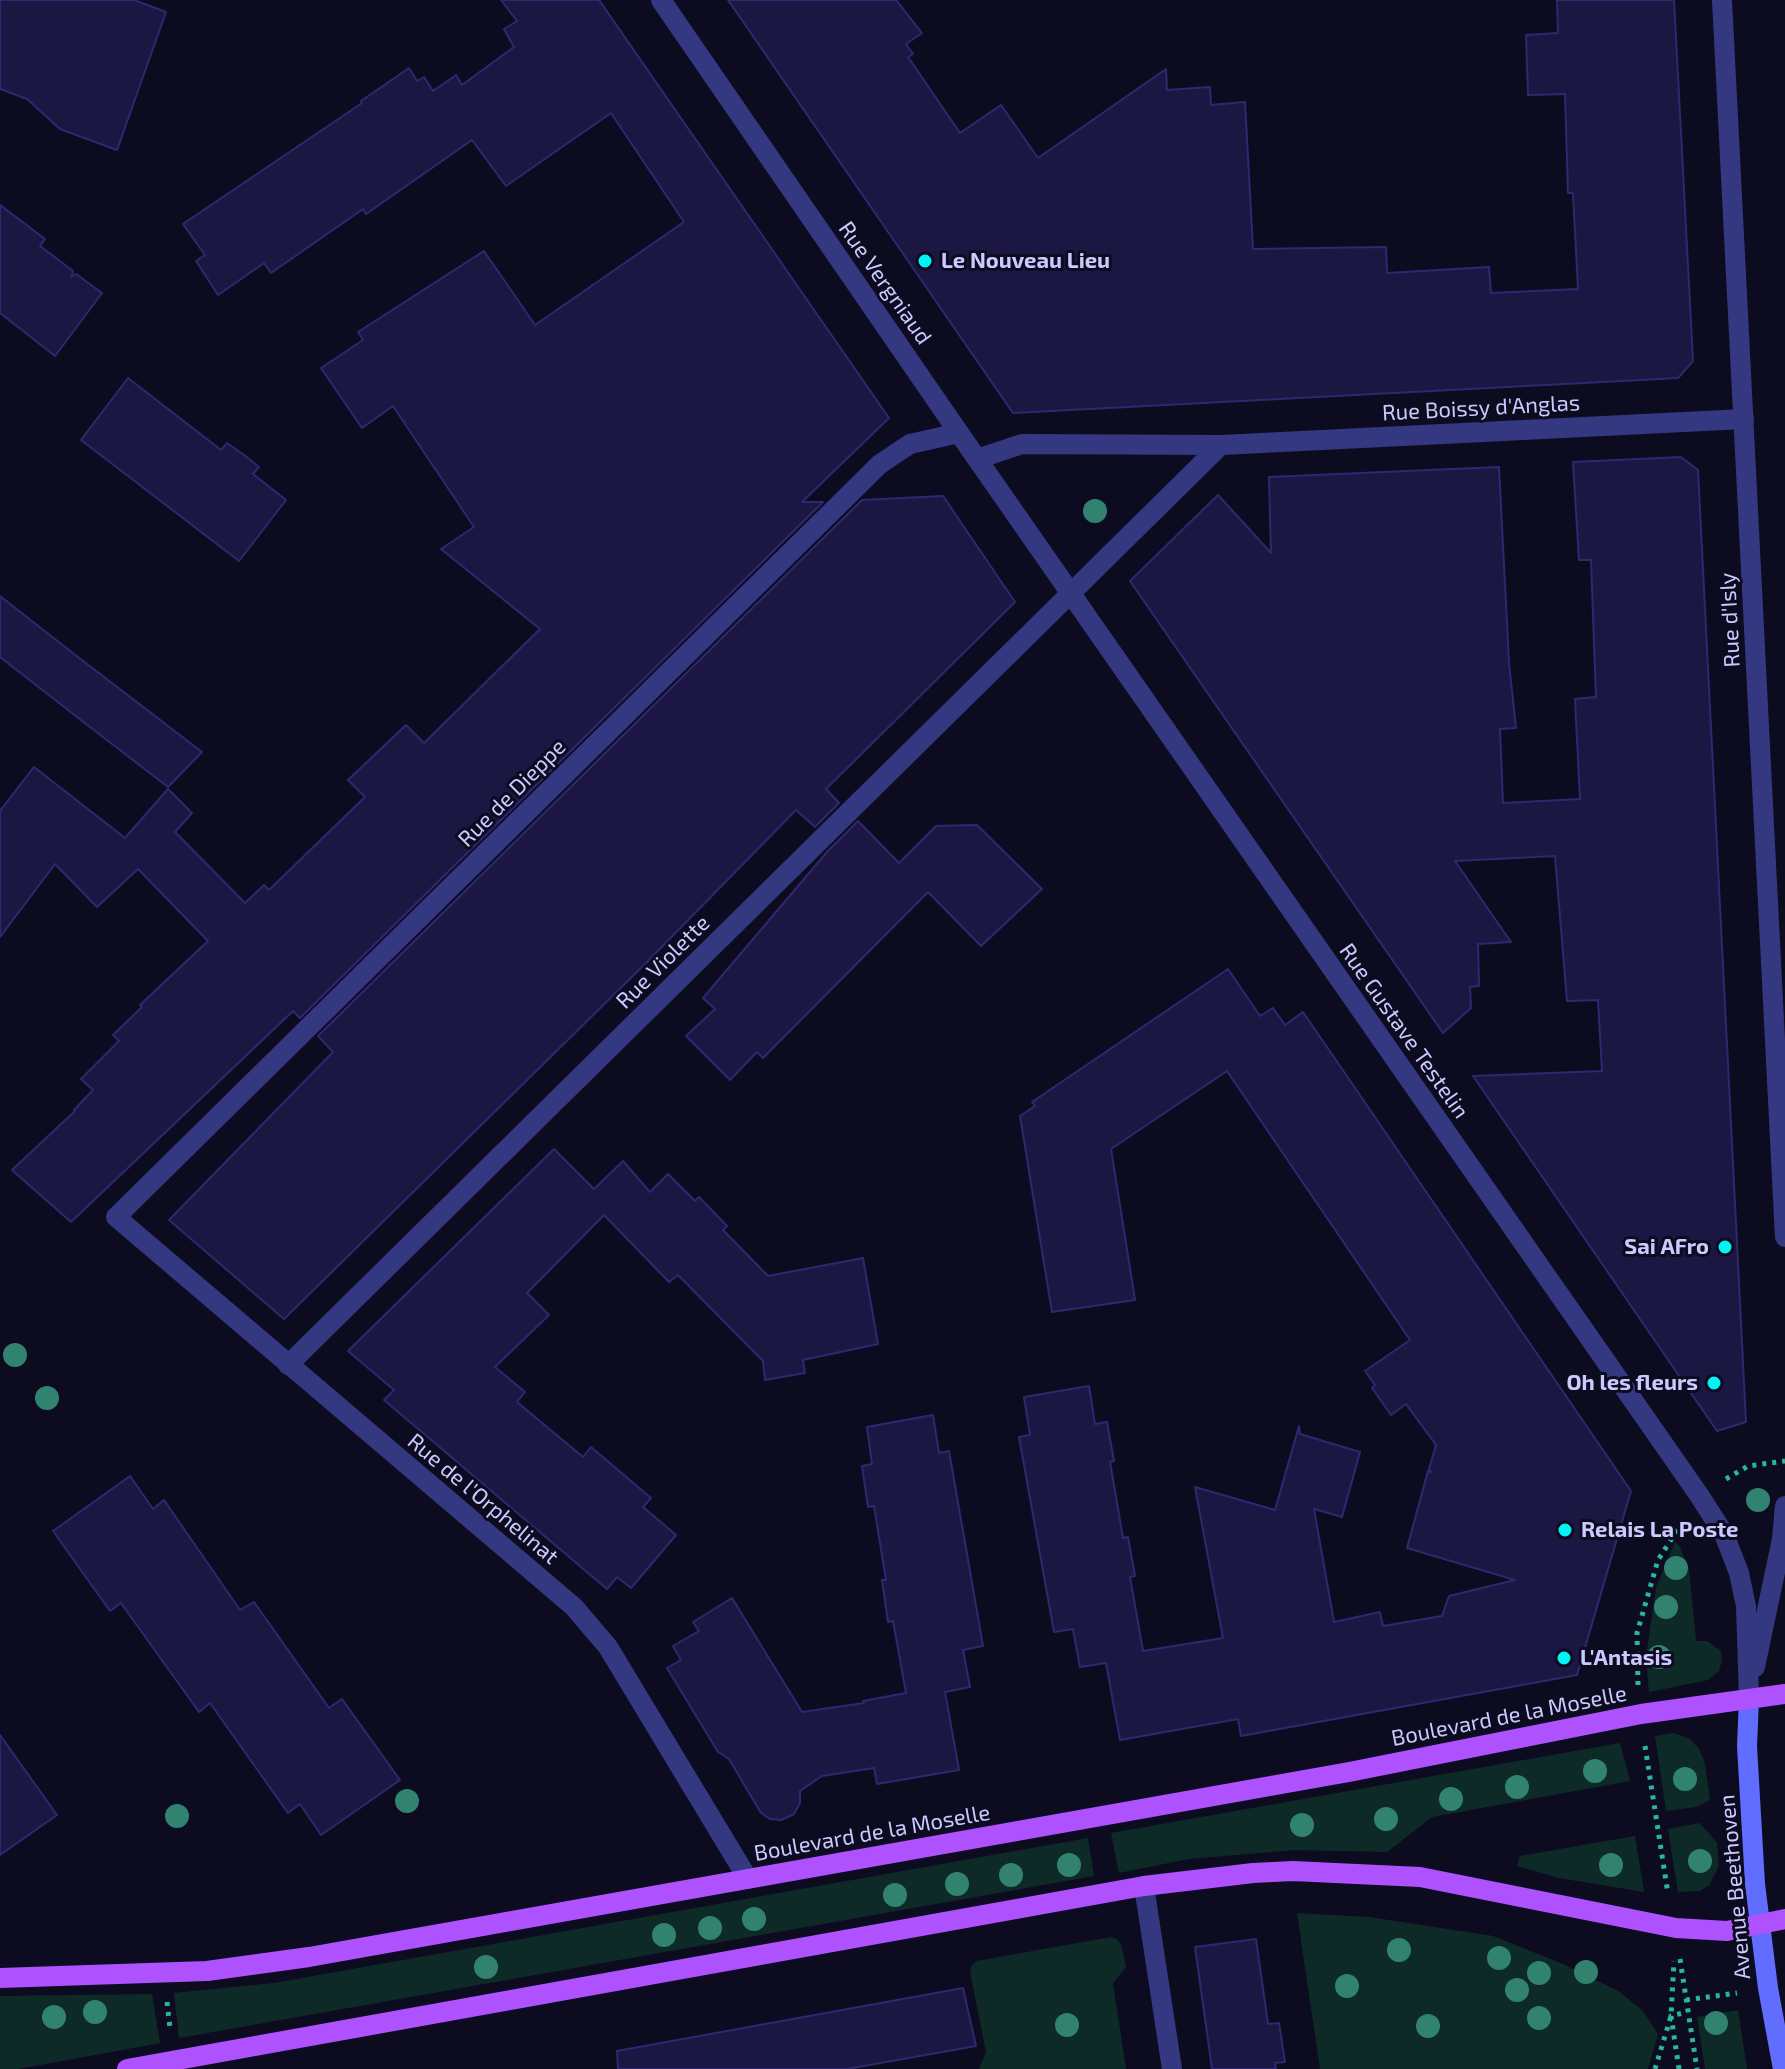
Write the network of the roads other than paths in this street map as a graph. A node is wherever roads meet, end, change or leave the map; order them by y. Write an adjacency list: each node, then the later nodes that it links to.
1 (661, 0): 4 (street, Rue Vergniaud)
2 (1722, 0): 3 (street, Rue d'Isly)
3 (1744, 419): 5 (street, Rue Boissy d'Anglas); 8 (street, Rue d'Isly)
4 (959, 433): 6 (street, Rue Vergniaud); 9 (street, Rue de Dieppe)
5 (1221, 445): 6 (street, Rue Boissy d'Anglas); 7 (street)
6 (977, 459): 7 (street, Rue Vergniaud)
7 (1072, 592): 11 (street, Rue Violette); 14 (street, Rue Gustave Testelin)
8 (1779, 1010): 10 (street, Rue d'Isly)
9 (116, 1217): 11 (street, Rue de l'Orphelinat)
10 (1785, 1237)
11 (288, 1365): 15 (street, Rue de l'Orphelinat)
12 (1785, 1506): 14 (street)
13 (1785, 1694): 14 (main road, Boulevard de la Moselle)
14 (1749, 1699): 15 (main road, Boulevard de la Moselle); 18 (main road, Avenue Beethoven)
15 (748, 1879): 19 (main road, Boulevard de la Moselle)
16 (1144, 1886): 18 (main road); 20 (main road); 21 (street)
17 (1785, 1919): 18 (main road)
18 (1759, 1925): 22 (main road, Avenue Beethoven)
19 (0, 1978)
20 (127, 2069)
21 (1172, 2069)
22 (1783, 2069)

